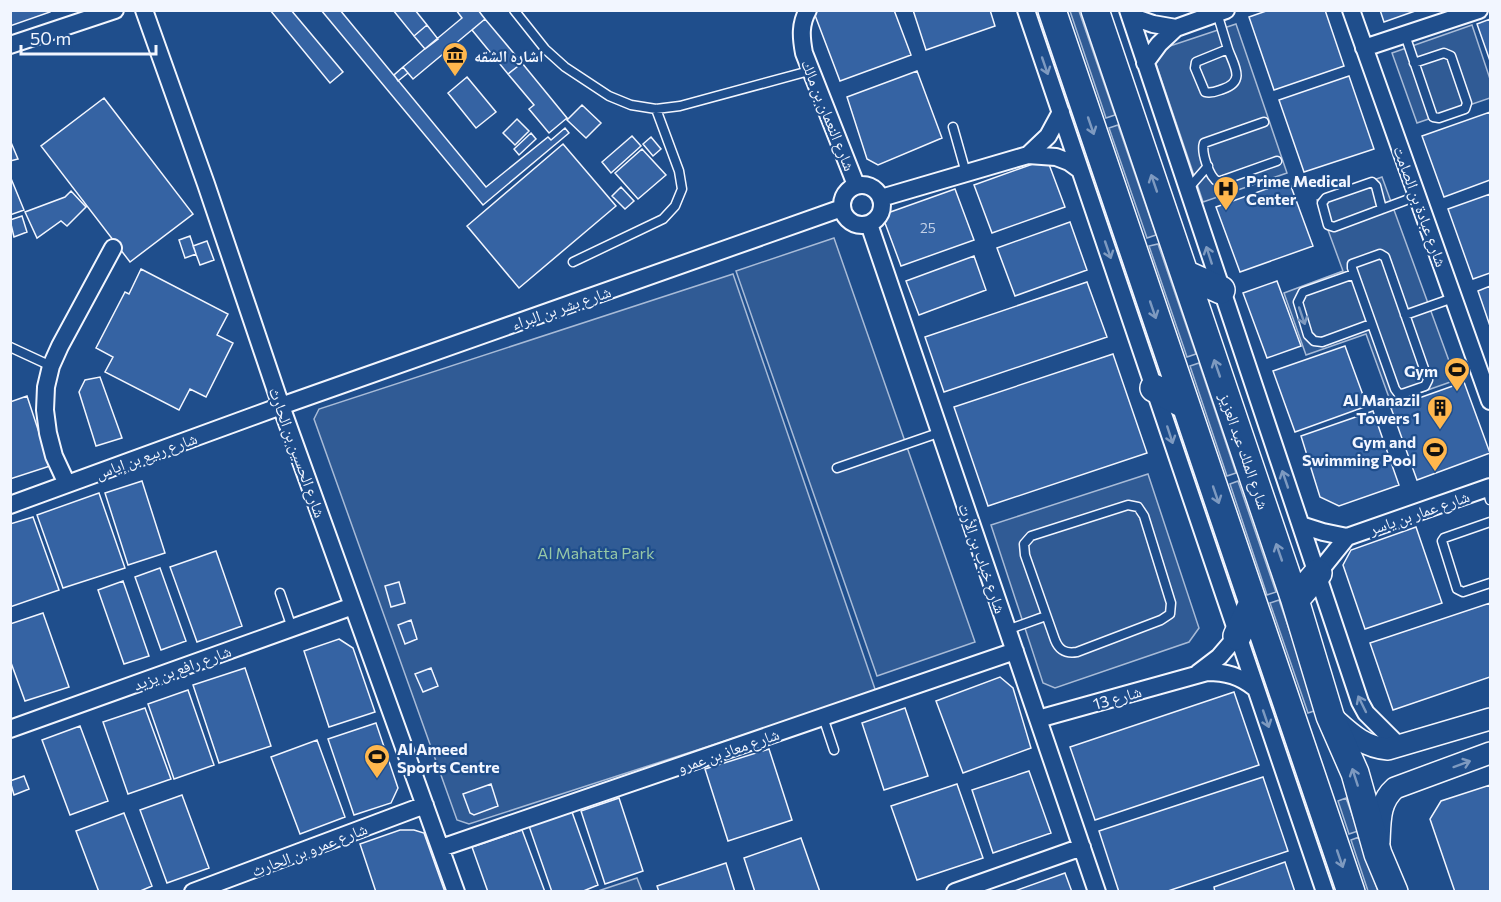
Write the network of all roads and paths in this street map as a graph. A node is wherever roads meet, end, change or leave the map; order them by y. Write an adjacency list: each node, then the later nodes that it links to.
1 (115, 10): 14 (street)
2 (144, 10): 49 (street, شارع الحسين بن الحارث)
3 (514, 10): 20 (lane)
4 (808, 10): 19 (street, شارع النعمان بن مالك)
5 (1026, 10): 21 (street, one-way to 21)
6 (1052, 10): 48 (highway, one-way to 48)
7 (1095, 10): 38 (highway, شارع الملك عبد العزيز, one-way to 7)
8 (1351, 10): 16 (street, شارع عبادة بن الصامت)
9 (1479, 10): 13 (street)
10 (1222, 12): 12 (street); 15 (lane)
11 (1129, 13): 12 (street); 17 (street, شارع الملك عبد العزيز)
12 (1176, 28): 17 (street)
13 (1405, 35): 16 (street); 18 (lane)
14 (10, 45)
15 (1228, 48): 15 (lane)
16 (1364, 48): 31 (street, شارع عبادة بن الصامت)
17 (1145, 63): 30 (street, شارع الملك عبد العزيز)
18 (1414, 63): 18 (lane)
19 (809, 71): 20 (lane); 29 (street, شارع النعمان بن مالك)
20 (656, 109): 37 (lane)
21 (1061, 112): 24 (street); 27 (street)
22 (1264, 122): 26 (lane)
23 (953, 127): 28 (lane)
24 (1028, 155): 27 (street); 28 (street)
25 (1277, 161): 26 (lane)
26 (1208, 166): 30 (lane)
27 (1080, 170): 46 (street, one-way to 46)
28 (966, 173): 32 (street)
29 (856, 185): 32 (street); 33 (street)
30 (1188, 189): 40 (street, شارع الملك عبد العزيز, one-way to 30)
31 (1417, 196): 34 (lane); 41 (street, شارع عبادة بن الصامت)
32 (881, 198): 35 (street)
33 (842, 208): 35 (street); 49 (street, شارع بشر بن البراء)
34 (1382, 208): 34 (lane)
35 (869, 224): 50 (street, شارع خباب بن الأرت)
36 (112, 248): 45 (street)
37 (573, 261)
38 (1185, 274): 40 (highway); 61 (highway, شارع الملك عبد العزيز, one-way to 38)
39 (1354, 274): 42 (lane); 43 (lane); 43 (lane, one-way to 43)
40 (1221, 290): 56 (street, شارع الملك عبد العزيز, one-way to 40)
41 (1453, 298): 42 (lane); 47 (street, شارع عبادة بن الصامت)
42 (1405, 315): 43 (lane)
43 (1371, 324)
44 (10, 347): 45 (lane)
45 (51, 366): 52 (street)
46 (1154, 388): 48 (highway); 67 (street, one-way to 67)
47 (1491, 400)
48 (1185, 405): 62 (highway, one-way to 62)
49 (281, 406): 52 (street, شارع ربيع بن إياس); 63 (street, شارع الحسين بن الحارث)
50 (941, 432): 51 (lane); 66 (street, شارع خباب بن الأرت)
51 (837, 468)
52 (67, 484): 54 (street, شارع ربيع بن إياس)
53 (1489, 492): 57 (street, شارع عمار بن ياسر)
54 (10, 505)
55 (1491, 522): 59 (lane)
56 (1300, 525): 57 (street, شارع عمار بن ياسر); 58 (street, شارع الملك عبد العزيز)
57 (1347, 537): 58 (street, شارع عمار بن ياسر)
58 (1318, 573): 61 (highway); 77 (street, شارع الملك عبد العزيز, one-way to 58)
59 (1491, 583)
60 (280, 593): 65 (lane)
61 (1295, 600): 71 (highway, شارع الملك عبد العزيز)
62 (1253, 603): 67 (highway); 90 (highway, one-way to 90)
63 (353, 606): 65 (street, شارع رافع بن يزيد); 81 (street, شارع الحسين بن الحارث)
64 (1046, 616): 64 (lane); 66 (lane)
65 (292, 628): 76 (street, شارع رافع بن يزيد)
66 (1007, 630): 68 (street, شارع خباب بن الأرت)
67 (1237, 636): 69 (street, شارع 13); 70 (street)
68 (1015, 651): 72 (street, شارع معاذ بن عمرو); 73 (street, شارع خباب بن الأرت)
69 (1197, 674): 70 (street, شارع 13); 73 (street, شارع 13)
70 (1256, 688): 89 (street, one-way to 89)
71 (1330, 716): 77 (street); 84 (highway, شارع الملك عبد العزيز, one-way to 71)
72 (823, 717): 78 (lane); 83 (street, شارع معاذ بن عمرو)
73 (1038, 719): 82 (street, شارع خباب بن الأرت)
74 (1491, 719): 75 (street)
75 (1467, 727): 77 (street); 80 (street)
76 (10, 729)
77 (1400, 747)
78 (834, 750)
79 (1491, 753): 80 (street, one-way to 79)
80 (1430, 776): 84 (street)
81 (425, 805): 83 (street, شارع الحسين بن الحارث); 85 (street, شارع عمرو بن الحارث)
82 (1082, 847): 87 (street); 88 (street, شارع خباب بن الأرت)
83 (441, 848): 86 (street, شارع الحسين بن الحارث)
84 (1378, 854): 91 (highway, شارع الملك عبد العزيز)
85 (193, 891)
86 (456, 891)
87 (955, 891)
88 (1097, 891)
89 (1325, 891)
90 (1351, 891)
91 (1394, 891)

